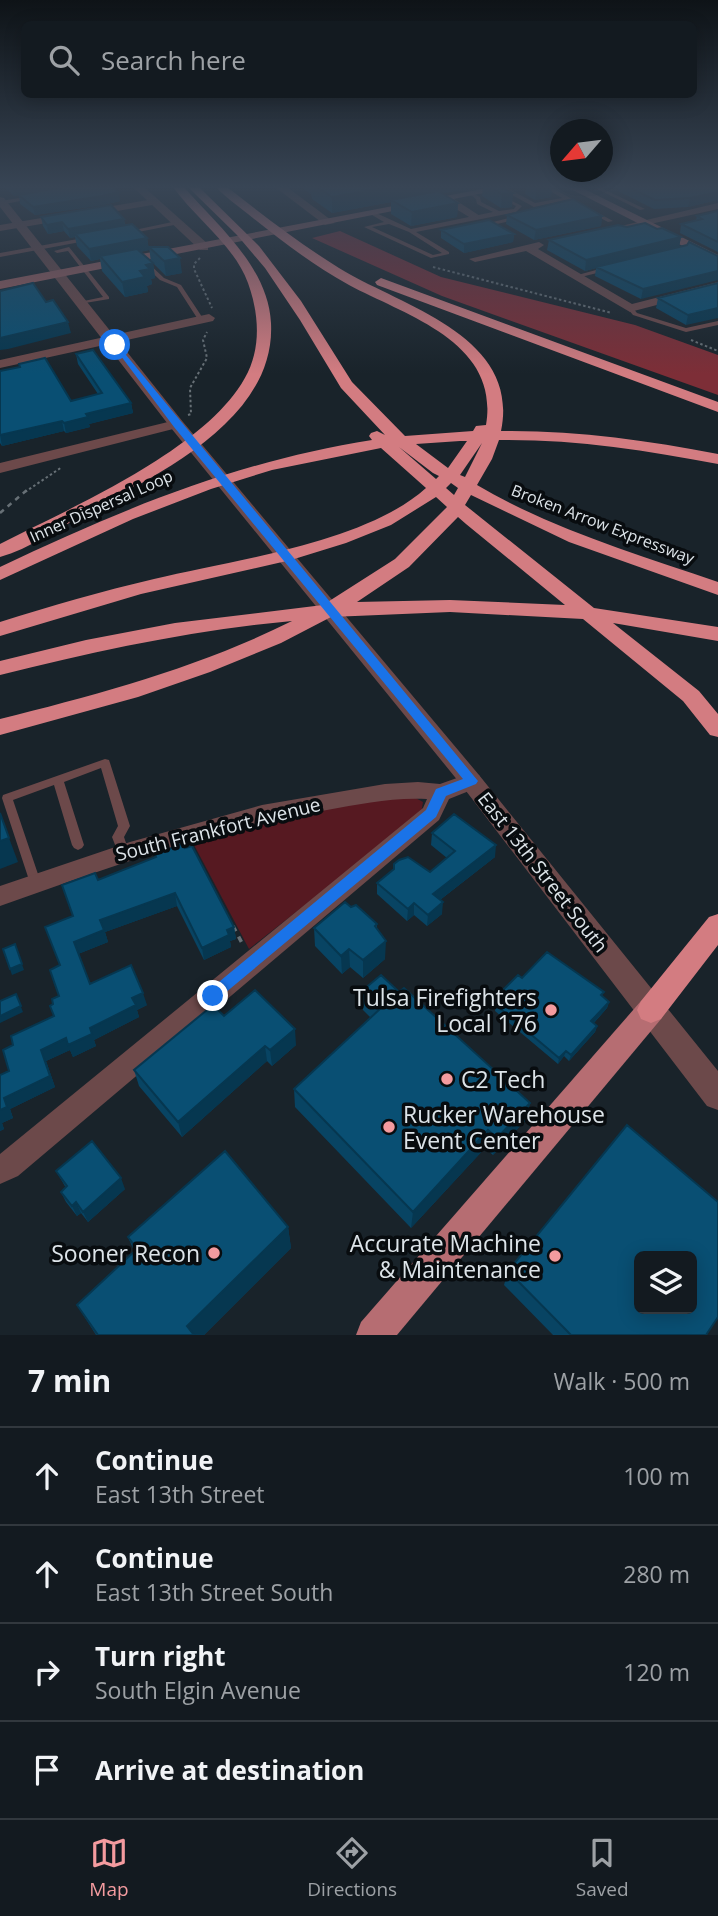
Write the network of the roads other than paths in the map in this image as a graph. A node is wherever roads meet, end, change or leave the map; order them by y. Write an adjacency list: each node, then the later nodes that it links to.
1 (46, 249): 14 (lane)
2 (64, 249): 14 (lane)
3 (69, 249): 20 (lane)
4 (192, 249): 16 (main road)
5 (231, 249): 37 (highway)
6 (258, 249): 32 (highway, Broken Arrow Expressway)
7 (301, 249): 31 (highway)
8 (312, 249): 33 (highway)
9 (416, 249): 10 (lane)
10 (441, 249)
11 (520, 249): 17 (street)
12 (535, 249): 22 (street)
13 (696, 249): 18 (main road)
14 (39, 251): 15 (lane); 21 (street)
15 (0, 256)
16 (141, 259): 20 (main road); 27 (lane)
17 (475, 259)
18 (718, 260)
19 (616, 267): 22 (lane)
20 (85, 270): 21 (main road); 25 (lane)
21 (58, 275): 23 (main road); 25 (street)
22 (576, 276): 26 (street)
23 (0, 285)
24 (718, 285): 26 (street)
25 (81, 303): 29 (street)
26 (624, 311): 28 (lane)
27 (205, 319): 29 (street)
28 (718, 323)
29 (111, 340): 30 (street); 34 (street, East 13th Street South)
30 (0, 364)
31 (484, 375): 40 (highway); 43 (highway)
32 (341, 377): 39 (highway, Broken Arrow Expressway); 44 (highway)
33 (718, 405)
34 (177, 424): 36 (street); 46 (street, East 13th Street South)
35 (718, 459): 38 (highway, Inner Dispersal Loop)
36 (0, 468)
37 (0, 551)
38 (0, 574)
39 (718, 589)
40 (0, 629)
41 (718, 634): 42 (highway)
42 (0, 668)
43 (5, 726)
44 (718, 729)
45 (58, 780): 48 (lane); 49 (lane); 50 (lane)
46 (471, 781): 47 (street); 53 (street, East 13th Street South)
47 (441, 793): 49 (street, South Frankfort Avenue); 55 (street)
48 (78, 845)
49 (123, 852): 50 (street, South Frankfort Avenue)
50 (35, 883): 51 (street, South Frankfort Avenue)
51 (0, 896)
52 (718, 925): 53 (highway)
53 (651, 1010): 54 (street, East 13th Street South); 56 (main road)
54 (718, 1095)
55 (0, 1169)
56 (374, 1335)

